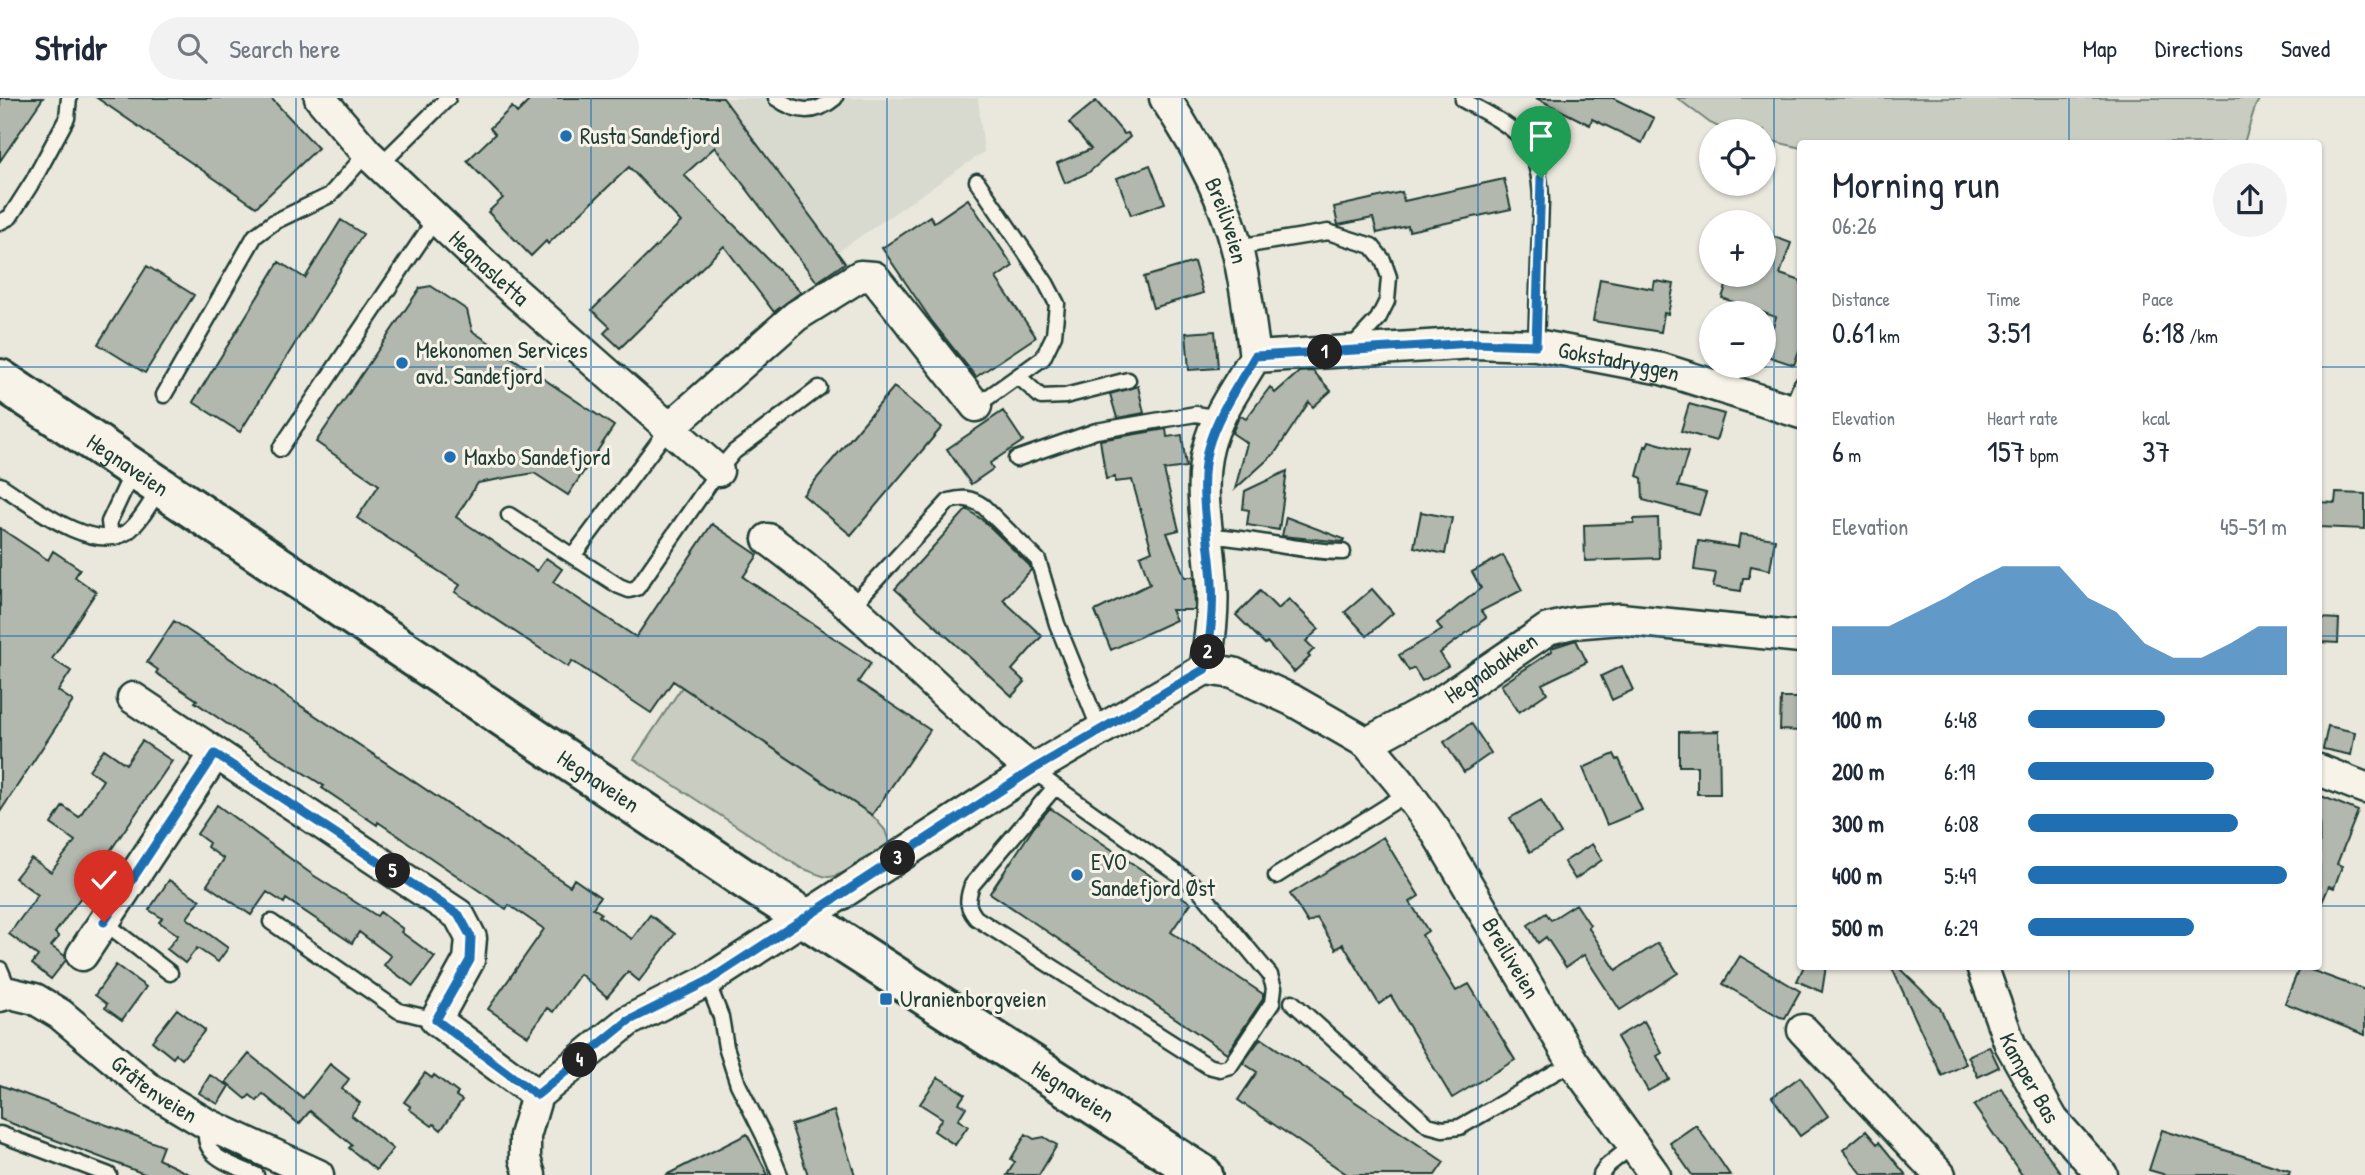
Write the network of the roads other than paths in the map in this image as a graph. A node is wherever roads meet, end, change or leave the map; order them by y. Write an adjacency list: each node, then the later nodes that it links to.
1 (69, 98): 11 (lane)
2 (320, 98): 8 (street, Hegnasletta)
3 (448, 98): 8 (lane)
4 (776, 98): 5 (lane)
5 (835, 98)
6 (1165, 98): 12 (street, Breiliveien)
7 (1463, 100): 13 (lane)
8 (373, 159): 10 (street, Hegnasletta); 20 (lane)
9 (977, 181): 16 (lane)
10 (436, 218): 24 (street, Hegnasletta); 25 (lane)
11 (0, 222)
12 (1237, 247): 14 (lane); 15 (street, Breiliveien)
13 (1536, 345): 14 (street, Gokstadryggen); 21 (street, Gokstadryggen)
14 (1349, 350): 15 (street, Gokstadryggen)
15 (1255, 356): 23 (street)
16 (1018, 376): 18 (lane); 22 (lane)
17 (0, 379): 28 (main road, Hegnaveien)
18 (1128, 380)
19 (818, 388): 27 (lane)
20 (164, 395)
21 (1797, 402)
22 (976, 406): 24 (street)
23 (1219, 418): 26 (lane); 31 (street)
24 (668, 429): 27 (street, Hegnasletta); 35 (lane)
25 (280, 449)
26 (1016, 459)
27 (718, 471): 35 (lane)
28 (147, 479): 32 (lane); 32 (lane); 48 (main road, Hegnaveien)
29 (0, 485): 32 (lane)
30 (509, 515): 35 (lane)
31 (1208, 536): 34 (lane); 38 (street)
32 (111, 537)
33 (768, 538): 36 (street)
34 (1343, 552)
35 (572, 556)
36 (852, 606): 40 (lane); 44 (street)
37 (1797, 637): 41 (street, Hegnabakken)
38 (1205, 669): 40 (street); 41 (street)
39 (133, 698): 42 (street)
40 (1100, 730): 44 (street)
41 (1367, 743): 46 (street, Breiliveien)
42 (215, 754): 49 (street); 57 (street)
43 (2322, 771): 45 (street)
44 (1044, 778): 44 (lane); 48 (street)
45 (2365, 788)
46 (1408, 793): 47 (lane); 59 (street, Breiliveien)
47 (1276, 876)
48 (804, 918): 54 (street); 69 (main road, Hegnaveien)
49 (104, 922): 51 (street); 53 (lane)
50 (271, 922): 57 (lane)
51 (82, 955)
52 (1983, 970): 73 (street, Kamper Bas)
53 (170, 973)
54 (708, 981): 60 (street); 68 (lane)
55 (3, 986): 61 (street, Gråtenveien)
56 (1292, 1002): 59 (lane)
57 (436, 1020): 60 (street)
58 (1803, 1030): 72 (street)
59 (1573, 1062): 63 (street, Breiliveien)
60 (537, 1095): 67 (street)
61 (207, 1124): 65 (lane); 66 (street, Gråtenveien)
62 (0, 1133): 64 (lane)
63 (1633, 1145): 70 (lane); 71 (street, Breiliveien)
64 (109, 1175)
65 (256, 1175)
66 (318, 1175)
67 (530, 1175)
68 (780, 1175)
69 (1203, 1175)
70 (1601, 1175)
71 (1655, 1175)
72 (1940, 1175)
73 (2102, 1175)

